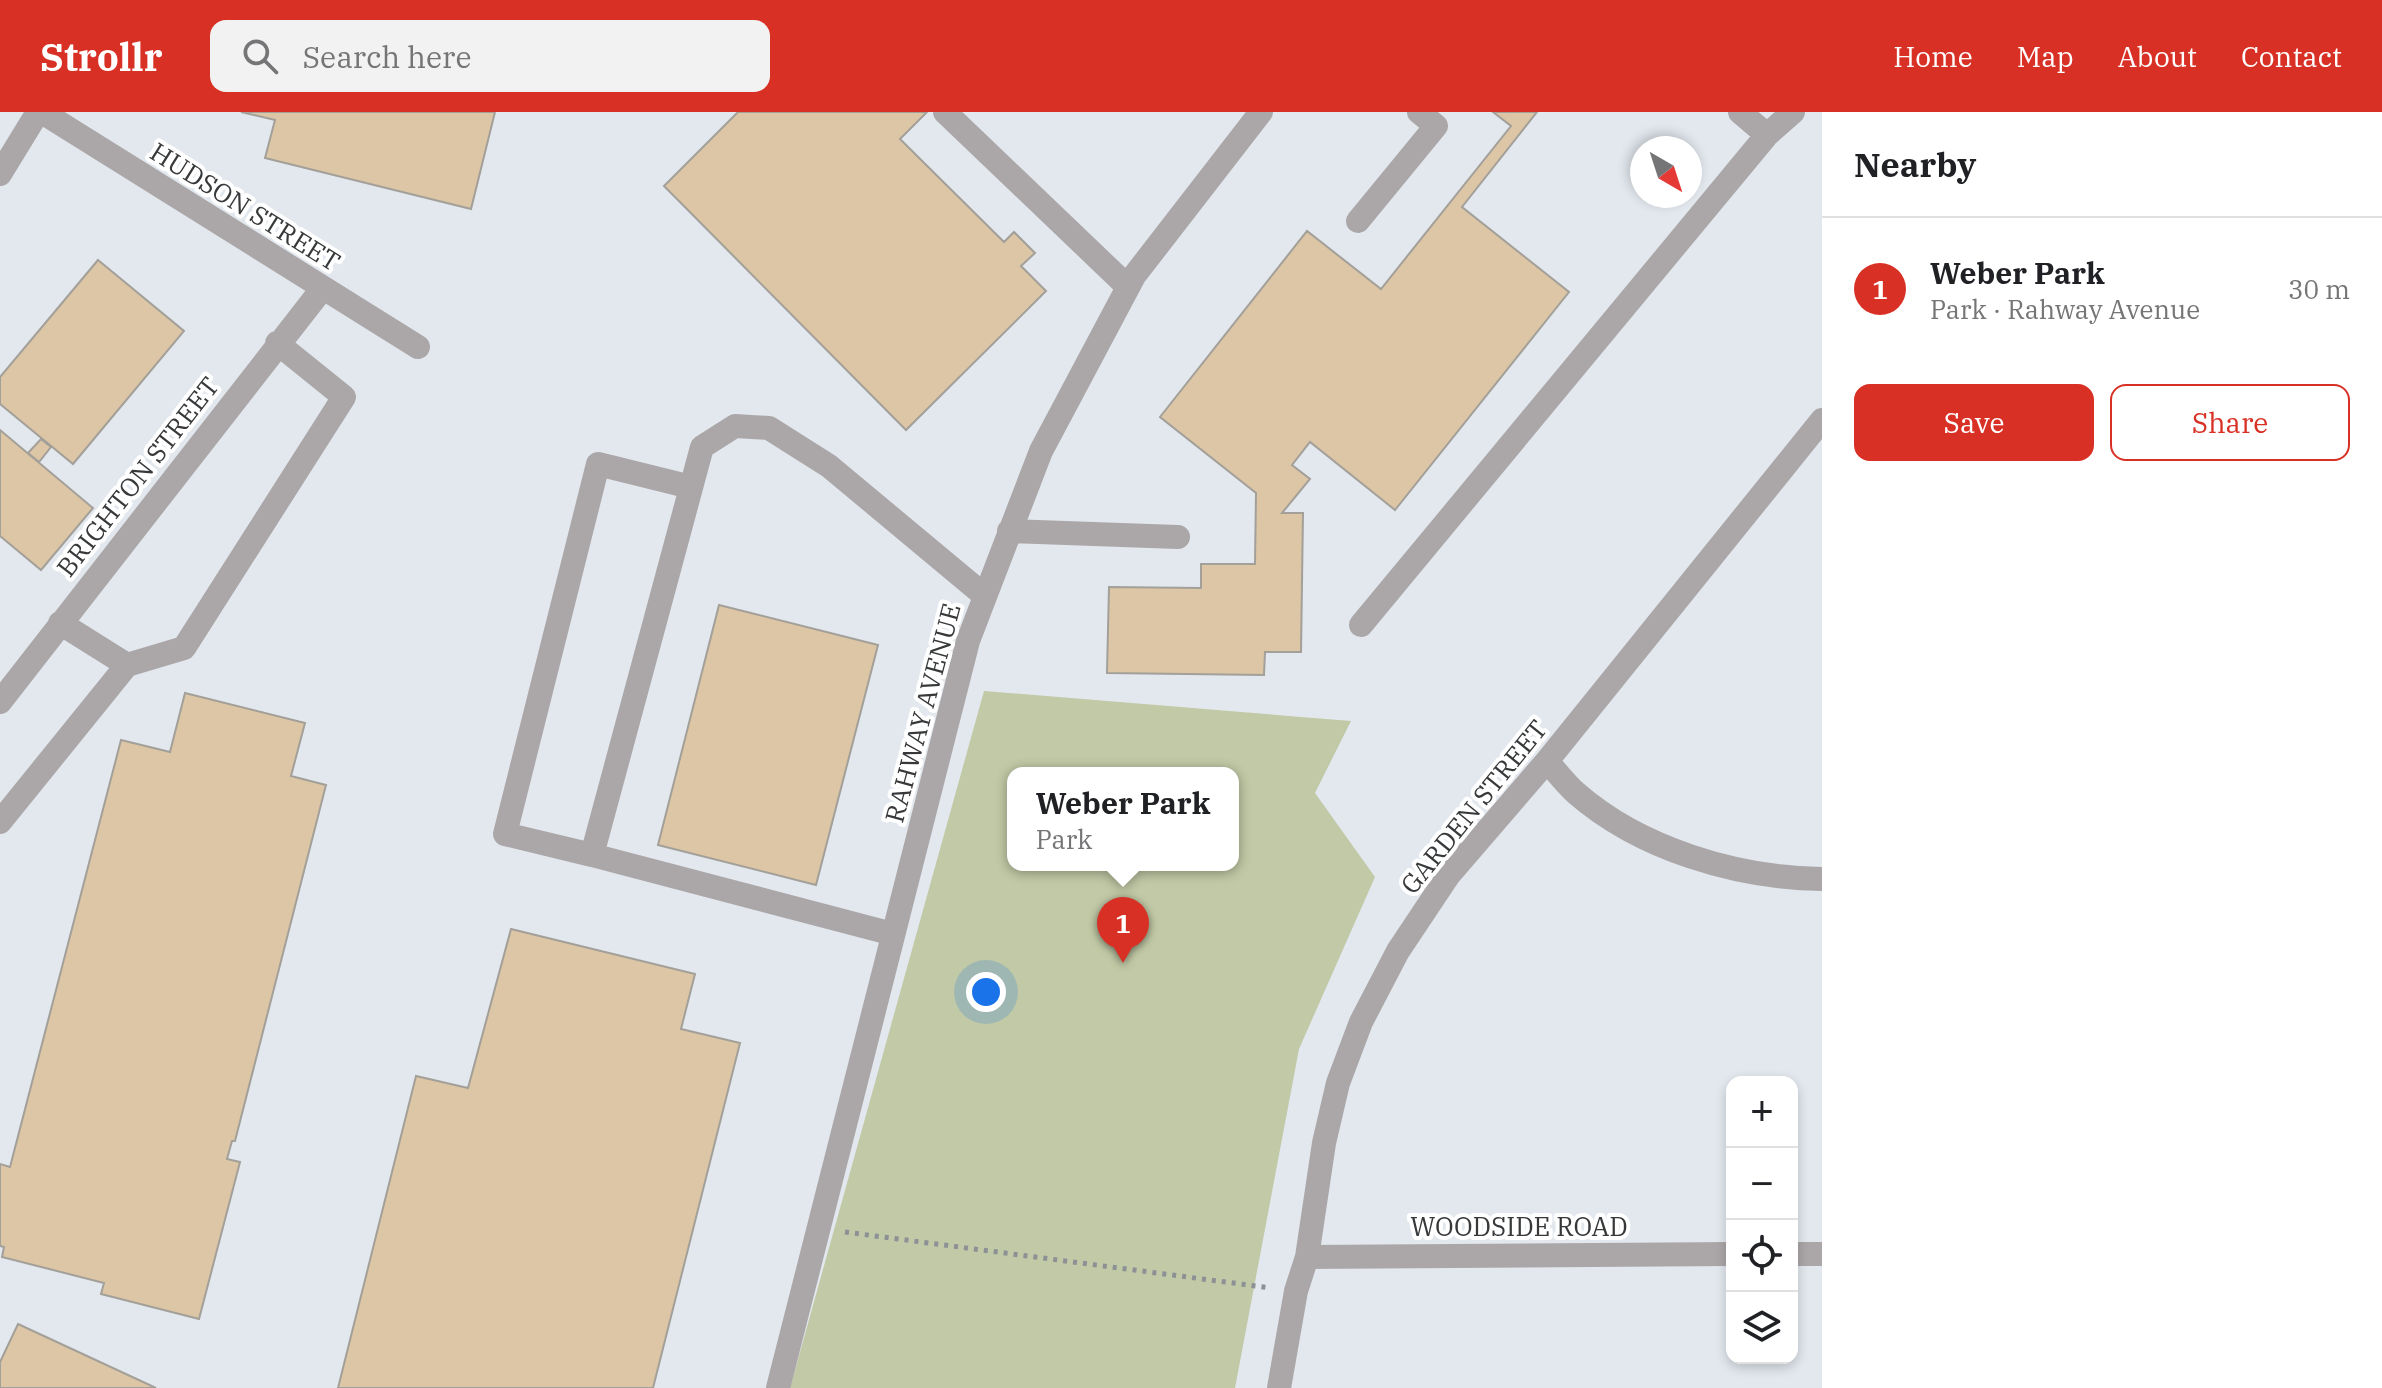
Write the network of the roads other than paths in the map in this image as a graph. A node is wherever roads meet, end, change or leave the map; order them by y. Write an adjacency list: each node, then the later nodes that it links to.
1 (40, 112): 8 (street); 11 (street, HUDSON STREET)
2 (945, 112): 10 (street)
3 (1261, 112): 10 (street, RAHWAY AVENUE)
4 (1419, 112): 9 (street)
5 (1740, 112): 7 (street)
6 (1793, 112): 7 (street)
7 (1767, 135): 20 (street)
8 (0, 174)
9 (1358, 221)
10 (1128, 287): 16 (street, RAHWAY AVENUE)
11 (322, 289): 12 (street, BRIGHTON STREET); 13 (street, HUDSON STREET)
12 (277, 343): 19 (street, BRIGHTON STREET); 21 (street)
13 (418, 347)
14 (1822, 420): 23 (street, GARDEN STREET)
15 (691, 487): 18 (street); 25 (street); 25 (street)
16 (1009, 531): 17 (street); 18 (street, RAHWAY AVENUE)
17 (1178, 537)
18 (985, 596): 27 (street, RAHWAY AVENUE)
19 (60, 623): 21 (street); 22 (street, BRIGHTON STREET)
20 (1361, 625)
21 (127, 665): 24 (street)
22 (0, 702)
23 (1547, 761): 26 (street); 31 (street, GARDEN STREET)
24 (0, 822)
25 (592, 855): 27 (street)
26 (1822, 879)
27 (893, 934): 32 (street, RAHWAY AVENUE)
28 (1726, 1254): 31 (street, WOODSIDE ROAD)
29 (1798, 1254): 30 (street)
30 (1822, 1254)
31 (1307, 1257): 33 (street, GARDEN STREET)
32 (778, 1388)
33 (1279, 1388)

